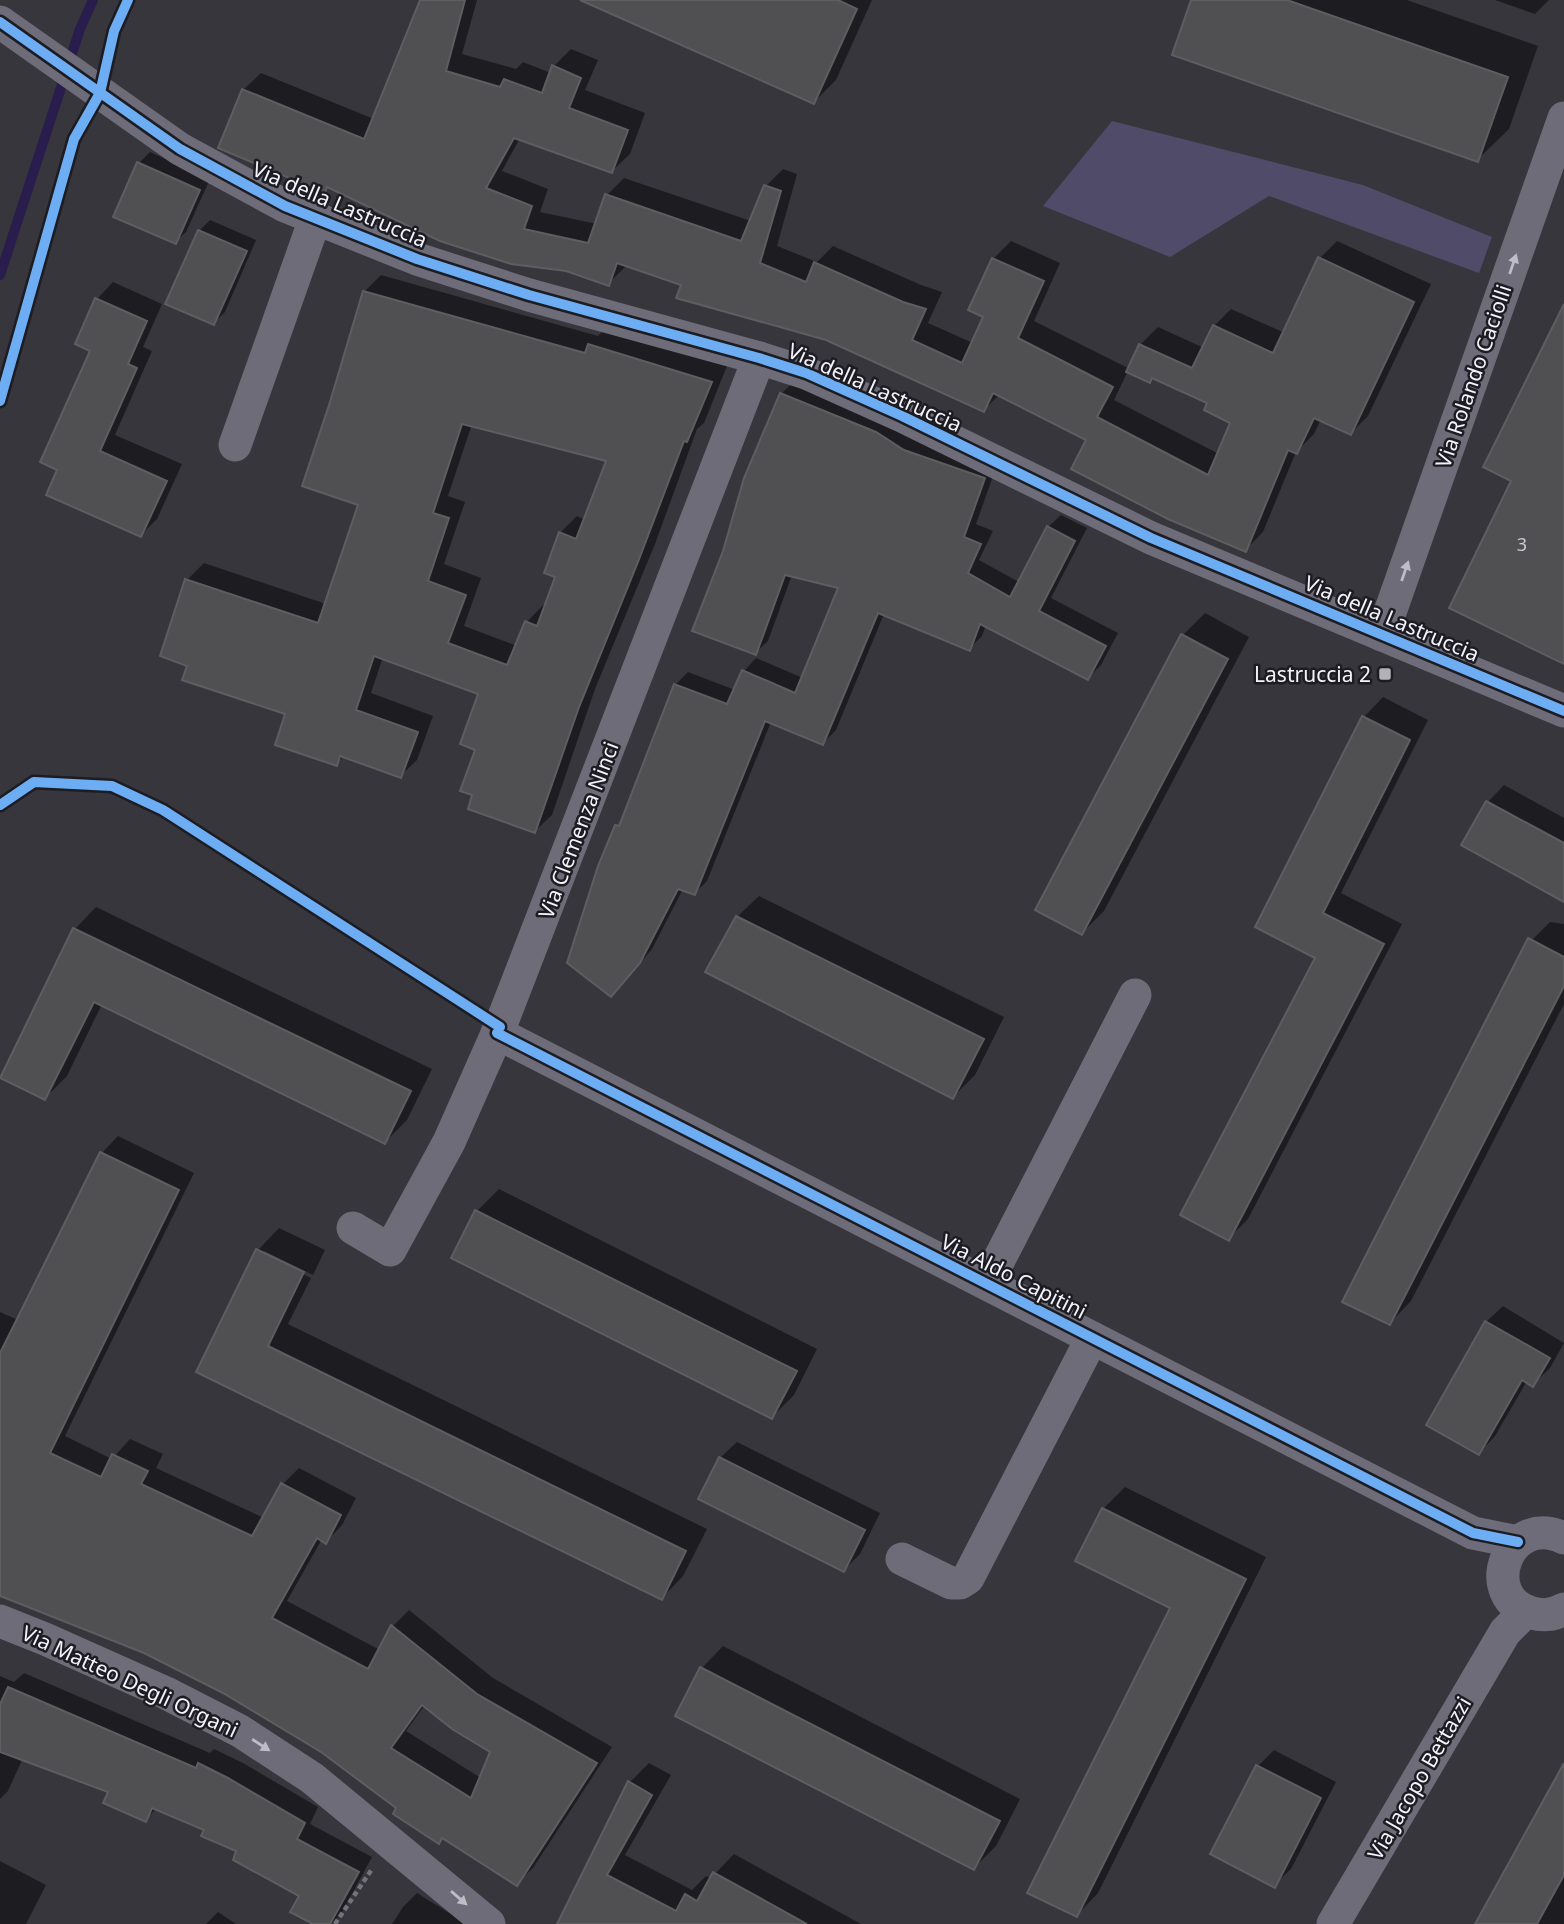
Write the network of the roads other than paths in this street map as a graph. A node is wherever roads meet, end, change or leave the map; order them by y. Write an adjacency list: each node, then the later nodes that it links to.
1 (6, 26): 3 (street, Via della Lastruccia)
2 (1564, 118): 6 (street, Via Rolando Caciolli, one-way to 2)
3 (314, 219): 4 (street, Via della Lastruccia); 5 (street)
4 (759, 358): 6 (street, Via della Lastruccia); 9 (street, Via Clemenza Ninci)
5 (235, 445)
6 (1382, 635): 7 (street, Via della Lastruccia)
7 (1564, 710)
8 (1135, 995): 11 (street, Via Aldo Capitini)
9 (497, 1033): 10 (street, Via Clemenza Ninci); 11 (street, Via Aldo Capitini)
10 (353, 1228)
11 (987, 1283): 12 (street, Via Aldo Capitini)
12 (1092, 1338): 13 (street, Via Aldo Capitini); 16 (street, Via Aldo Capitini)
13 (1473, 1533): 15 (street, Via Aldo Capitini); 17 (street, Via Aldo Capitini)
14 (1562, 1535): 15 (street)
15 (1518, 1542): 17 (street, Via Jacopo Bettazzi)
16 (902, 1559)
17 (1511, 1604): 18 (street); 21 (street, Via Jacopo Bettazzi)
18 (1564, 1609)
19 (0, 1621): 20 (street, Via Matteo Degli Organi, one-way to 20)
20 (489, 1924)
21 (1333, 1924)

